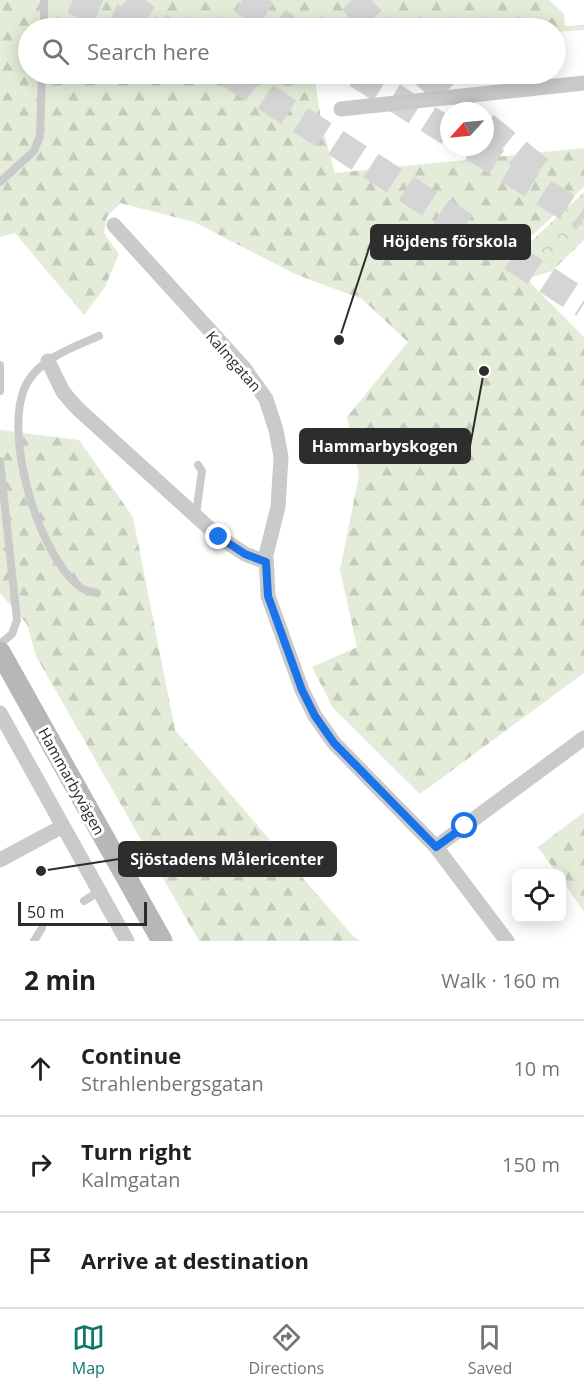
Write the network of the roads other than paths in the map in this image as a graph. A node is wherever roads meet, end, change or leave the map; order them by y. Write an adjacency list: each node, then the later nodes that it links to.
1 (44, 0): 2 (lane)
2 (44, 18)
3 (584, 83): 5 (street)
4 (42, 84): 6 (lane)
5 (340, 109)
6 (0, 182)
7 (114, 225): 15 (street, Kalmgatan)
8 (99, 336): 9 (lane)
9 (48, 361): 14 (street); 16 (lane)
10 (0, 365): 11 (lane)
11 (0, 391)
12 (0, 460): 17 (lane)
13 (198, 465): 14 (lane)
14 (196, 514): 15 (street)
15 (266, 562): 22 (street, Kalmgatan)
16 (97, 592)
17 (0, 644)
18 (0, 652): 29 (main road, Hammarbyvägen)
19 (0, 713): 21 (street)
20 (584, 738): 22 (street)
21 (63, 826): 23 (street); 24 (street)
22 (436, 847): 30 (street, Kalmgatan)
23 (0, 860)
24 (100, 891): 25 (lane); 28 (street)
25 (84, 901)
26 (42, 928): 27 (lane)
27 (34, 941)
28 (127, 941)
29 (162, 941)
30 (507, 941)

